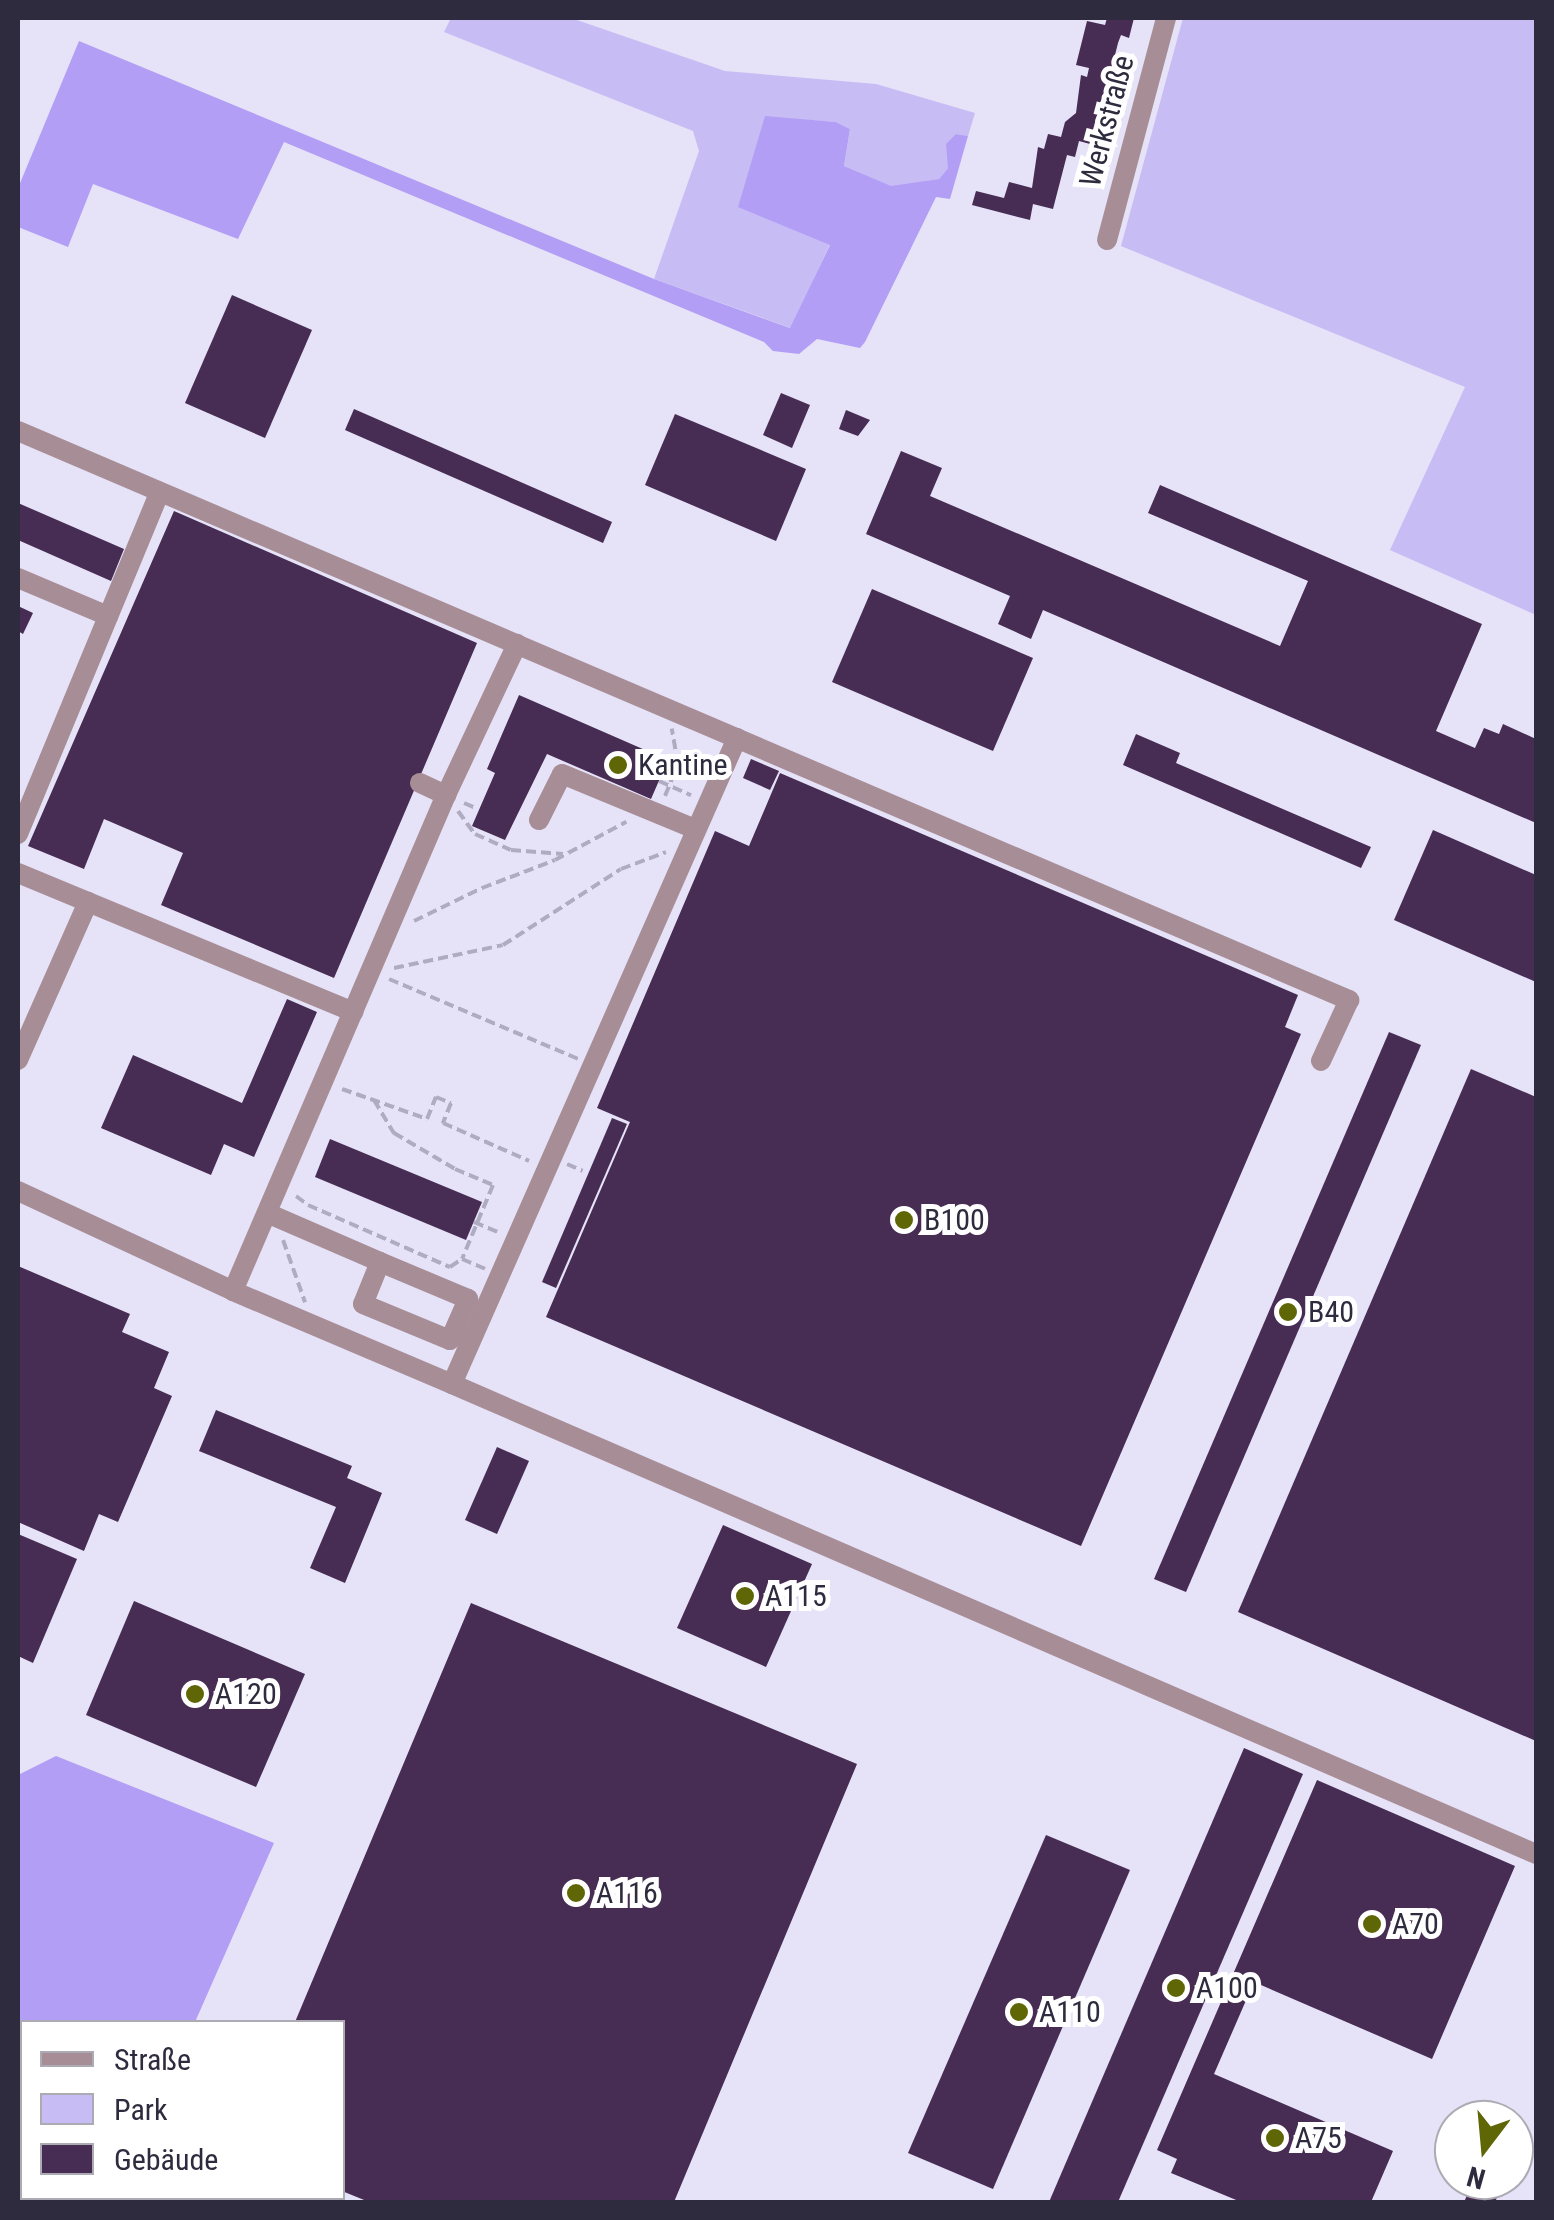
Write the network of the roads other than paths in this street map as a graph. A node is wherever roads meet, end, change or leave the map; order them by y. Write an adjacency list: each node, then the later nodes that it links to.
1 (1166, 18): 2 (street, Werkstraße)
2 (1106, 240)
3 (18, 431): 4 (street)
4 (160, 492): 6 (street); 7 (street)
5 (18, 578): 6 (street)
6 (108, 616): 12 (street)
7 (517, 644): 8 (street); 10 (street)
8 (736, 738): 13 (street); 18 (street)
9 (420, 783): 10 (street)
10 (446, 795): 16 (street)
11 (540, 820): 13 (street)
12 (18, 834)
13 (692, 836): 23 (street)
14 (18, 873): 15 (street)
15 (88, 902): 16 (street); 17 (street)
16 (353, 1012): 20 (street)
17 (18, 1060)
18 (1321, 1061)
19 (18, 1191): 22 (street)
20 (270, 1214): 21 (street); 22 (street)
21 (380, 1262): 21 (street)
22 (233, 1291): 23 (street)
23 (452, 1384): 24 (street)
24 (1536, 1854)

